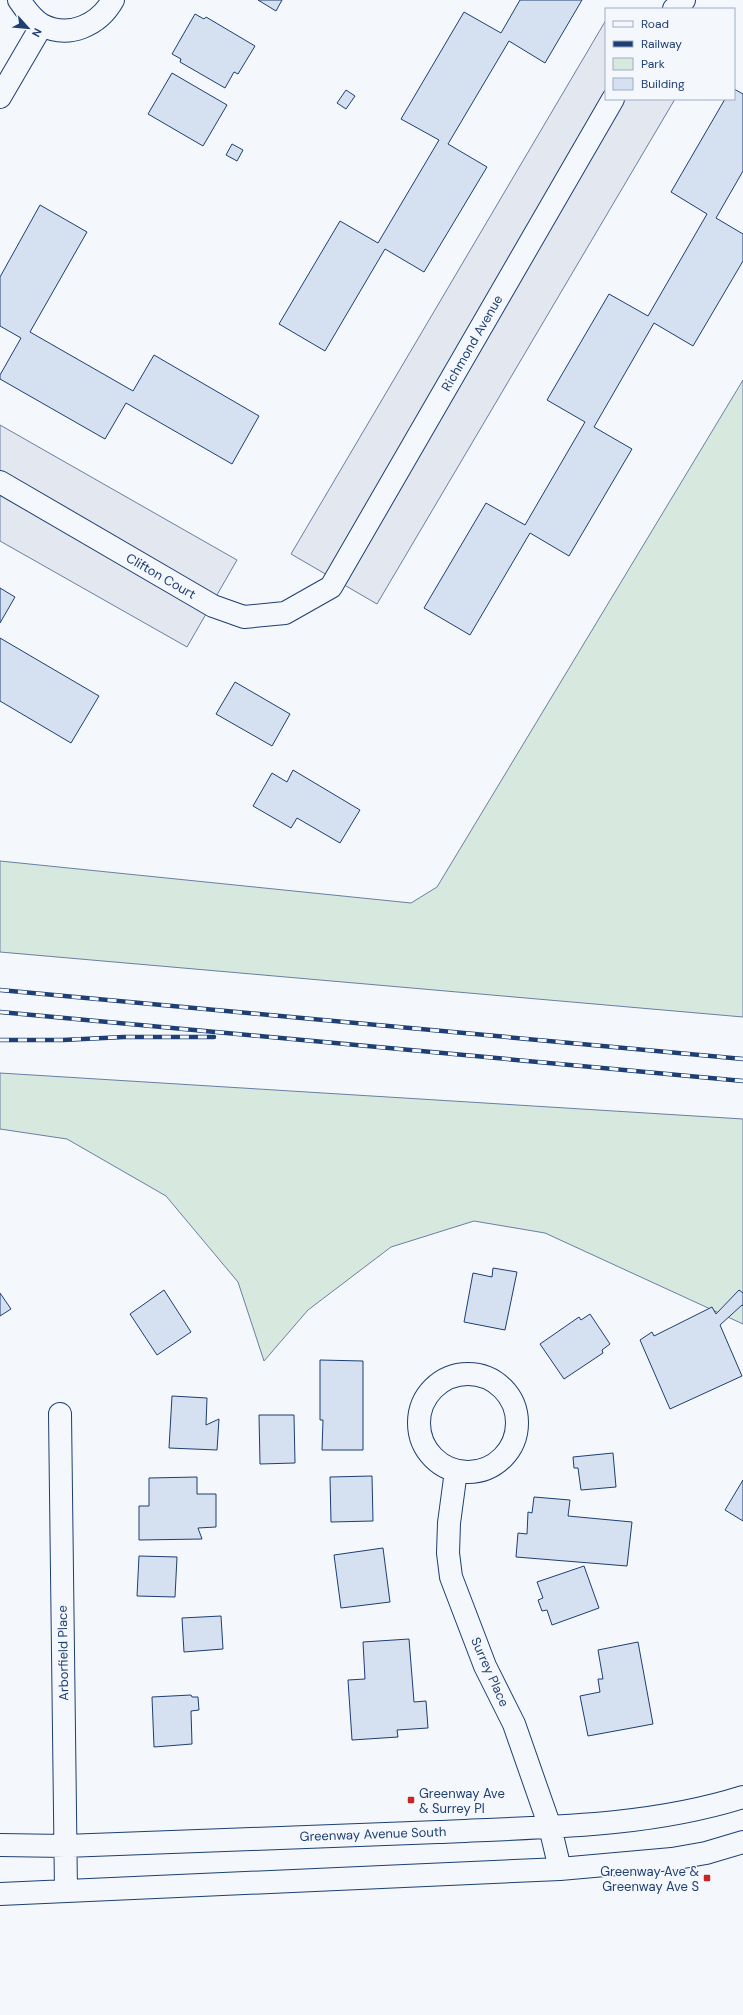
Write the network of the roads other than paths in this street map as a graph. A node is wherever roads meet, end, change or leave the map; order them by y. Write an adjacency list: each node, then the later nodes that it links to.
1 (19, 0): 5 (street)
2 (113, 0): 5 (street)
3 (684, 0): 4 (street)
4 (675, 8)
5 (42, 25): 6 (street)
6 (0, 97)
7 (612, 100): 9 (street, Richmond Avenue)
8 (0, 482): 9 (street, Clifton Court)
9 (331, 587)
10 (60, 1414): 16 (street, Arborfield Place)
11 (456, 1471): 11 (street); 13 (street, Surrey Place)
12 (743, 1796): 13 (street, Greenway Avenue South)
13 (550, 1827): 16 (street, Greenway Avenue South); 17 (street, Surrey Place)
14 (743, 1842): 17 (street)
15 (0, 1845): 16 (street, Greenway Avenue South)
16 (65, 1846): 18 (street, Arborfield Place)
17 (560, 1869): 18 (street)
18 (66, 1891): 19 (street)
19 (0, 1894)

